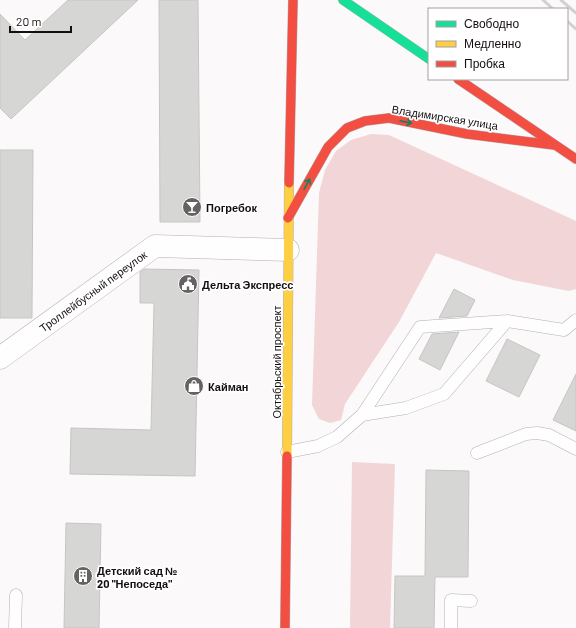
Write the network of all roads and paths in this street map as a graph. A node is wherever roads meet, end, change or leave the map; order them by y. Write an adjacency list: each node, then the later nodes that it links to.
1 (293, 0): 7 (main road, Октябрьский проспект)
2 (343, 0): 3 (main road)
3 (428, 58)
4 (459, 80): 5 (main road, Владимирская улица)
5 (554, 145): 6 (main road, Владимирская улица); 7 (main road, Владимирская улица, one-way to 5)
6 (576, 159)
7 (288, 218): 8 (main road, Октябрьский проспект)
8 (288, 250): 11 (street, Троллейбусный переулок); 14 (main road, Октябрьский проспект)
9 (576, 320): 10 (lane)
10 (507, 321): 12 (lane); 12 (lane)
11 (0, 358)
12 (362, 416): 14 (lane)
13 (576, 449): 15 (lane)
14 (287, 452): 19 (main road, Октябрьский проспект)
15 (477, 453)
16 (16, 595): 18 (lane)
17 (471, 600): 20 (lane)
18 (15, 628)
19 (285, 628)
20 (451, 628)

